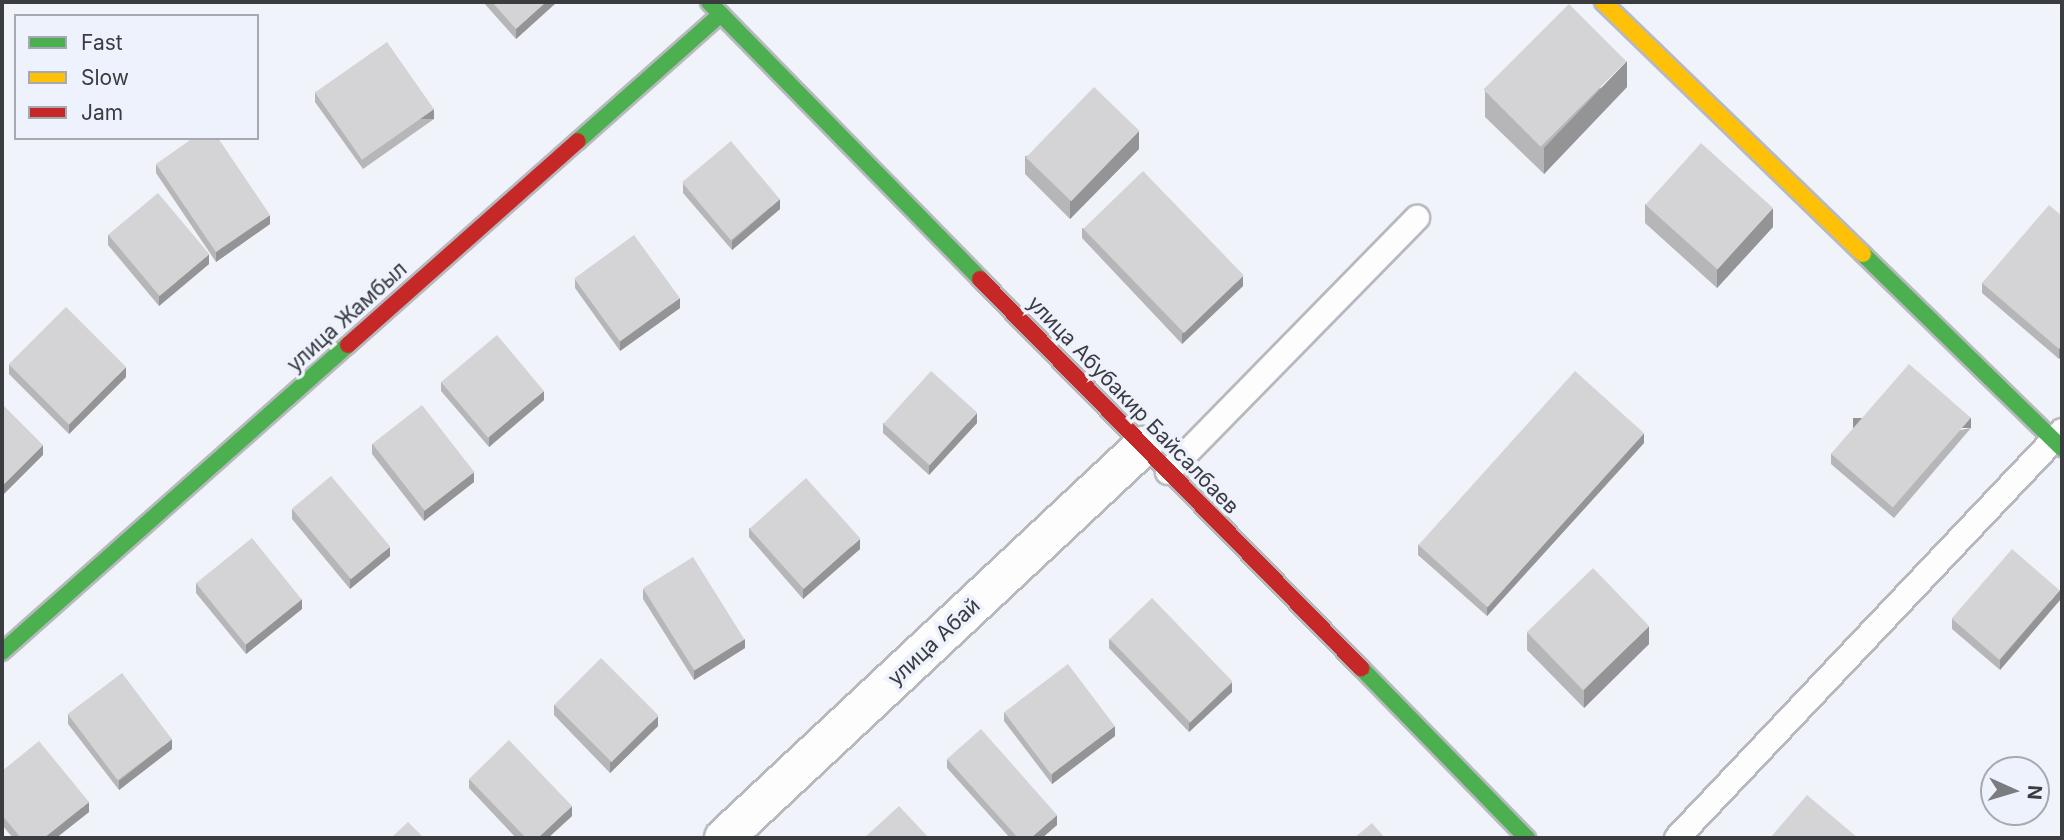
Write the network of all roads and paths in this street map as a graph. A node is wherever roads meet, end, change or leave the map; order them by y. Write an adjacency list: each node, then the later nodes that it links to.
1 (709, 2): 3 (street, улица Абубакир Байсалбаев)
2 (1603, 2): 5 (street)
3 (720, 14): 6 (street, улица Абубакир Байсалбаев); 7 (street, улица Жамбыл)
4 (1417, 218): 6 (lane)
5 (2059, 439): 10 (lane)
6 (1156, 459): 8 (street, улица Абай); 9 (street, улица Абубакир Байсалбаев)
7 (2, 652)
8 (724, 838)
9 (1527, 838)
10 (1677, 838)

